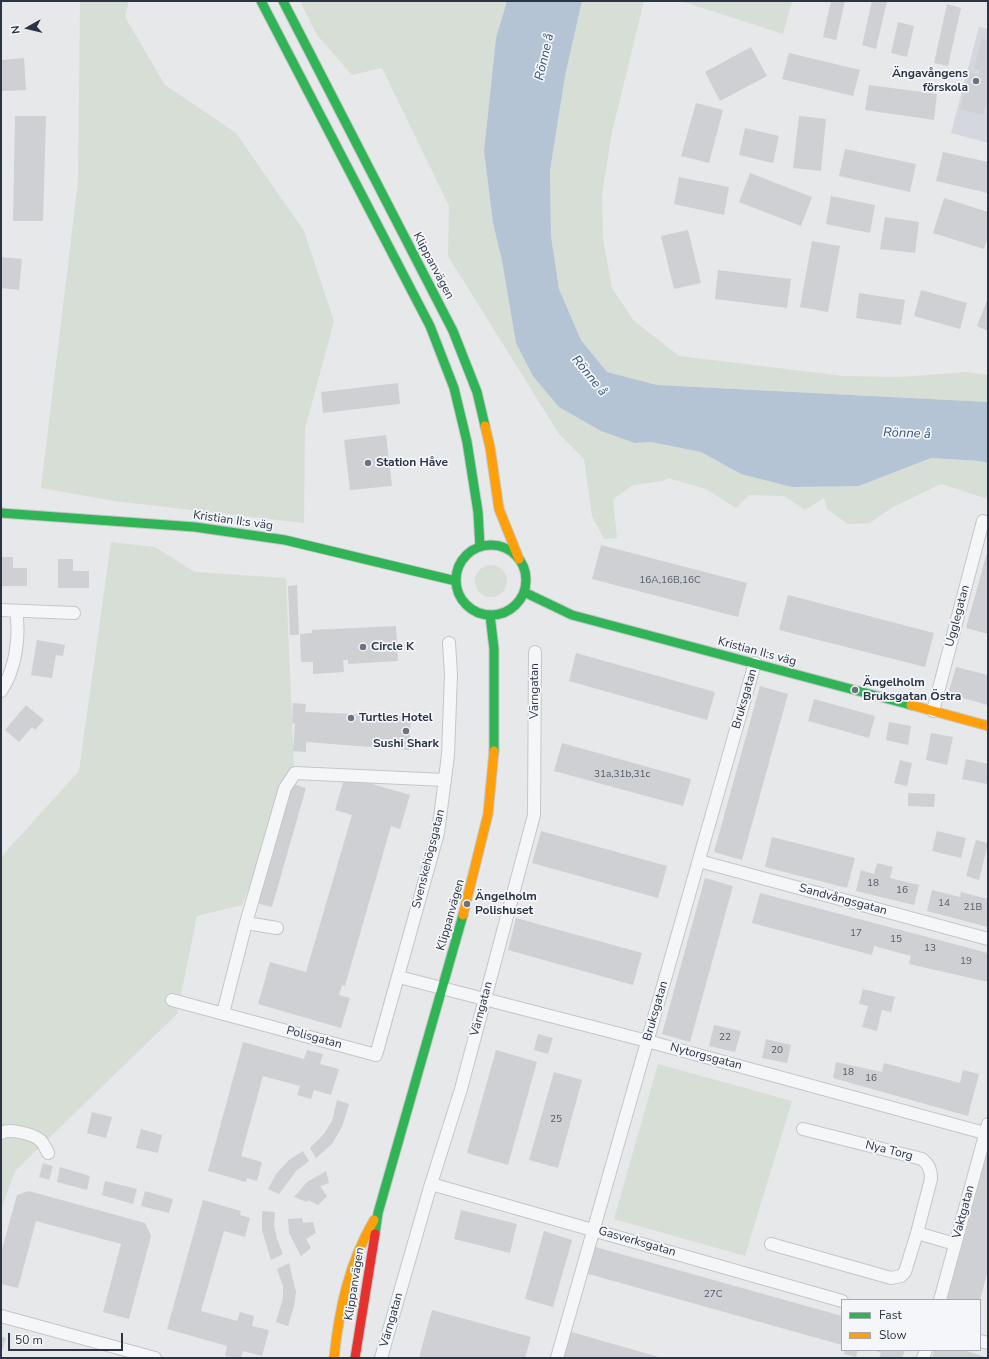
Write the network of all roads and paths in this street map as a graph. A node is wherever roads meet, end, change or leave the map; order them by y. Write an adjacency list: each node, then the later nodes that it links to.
1 (262, 1): 5 (main road)
2 (282, 1): 6 (main road, Klippanvägen)
3 (1, 513): 7 (main road, Kristian II:s väg)
4 (983, 521): 17 (street, Ugglegatan)
5 (480, 547): 6 (main road); 7 (main road)
6 (519, 559): 8 (main road, Klippanvägen)
7 (456, 581): 12 (main road)
8 (524, 592): 12 (main road); 15 (main road, Kristian II:s väg)
9 (1, 610): 10 (street)
10 (16, 611): 11 (street); 16 (street)
11 (74, 613)
12 (490, 615): 25 (main road, Klippanvägen)
13 (449, 643): 19 (street, Svenskehögsgatan)
14 (535, 652): 26 (street, Värngatan)
15 (755, 663): 17 (main road, Kristian II:s väg); 20 (street, Bruksgatan)
16 (1, 691)
17 (933, 710): 18 (main road, Kristian II:s väg)
18 (988, 726)
19 (446, 780): 21 (street); 24 (street, Svenskehögsgatan)
20 (699, 861): 23 (street, Sandvångsgatan); 29 (street, Bruksgatan)
21 (246, 923): 22 (street); 28 (street)
22 (277, 928)
23 (988, 939)
24 (399, 977): 25 (street, Nytorgsgatan); 28 (street, Polisgatan)
25 (443, 988): 26 (street, Nytorgsgatan); 35 (main road, Klippanvägen)
26 (485, 999): 29 (street, Nytorgsgatan); 34 (street, Värngatan)
27 (172, 1000): 28 (street, Polisgatan)
28 (223, 1013)
29 (647, 1041): 31 (street, Nytorgsgatan); 36 (street, Bruksgatan)
30 (804, 1129): 37 (street, Nya Torg)
31 (987, 1131): 39 (street, Vaktgatan)
32 (1, 1133): 33 (street)
33 (48, 1153)
34 (431, 1184): 36 (street, Gasverksgatan); 47 (street, Värngatan)
35 (378, 1213): 45 (main road, Klippanvägen); 46 (main road, Klippanvägen)
36 (593, 1230): 41 (street, Gasverksgatan); 48 (street, Bruksgatan)
37 (917, 1233): 38 (street, Nya Torg); 39 (street)
38 (771, 1244)
39 (955, 1244): 40 (street, Vaktgatan)
40 (940, 1299)
41 (841, 1301)
42 (1, 1316): 43 (street)
43 (136, 1356): 44 (street)
44 (155, 1358)
45 (334, 1358)
46 (355, 1358)
47 (381, 1358)
48 (557, 1358)

